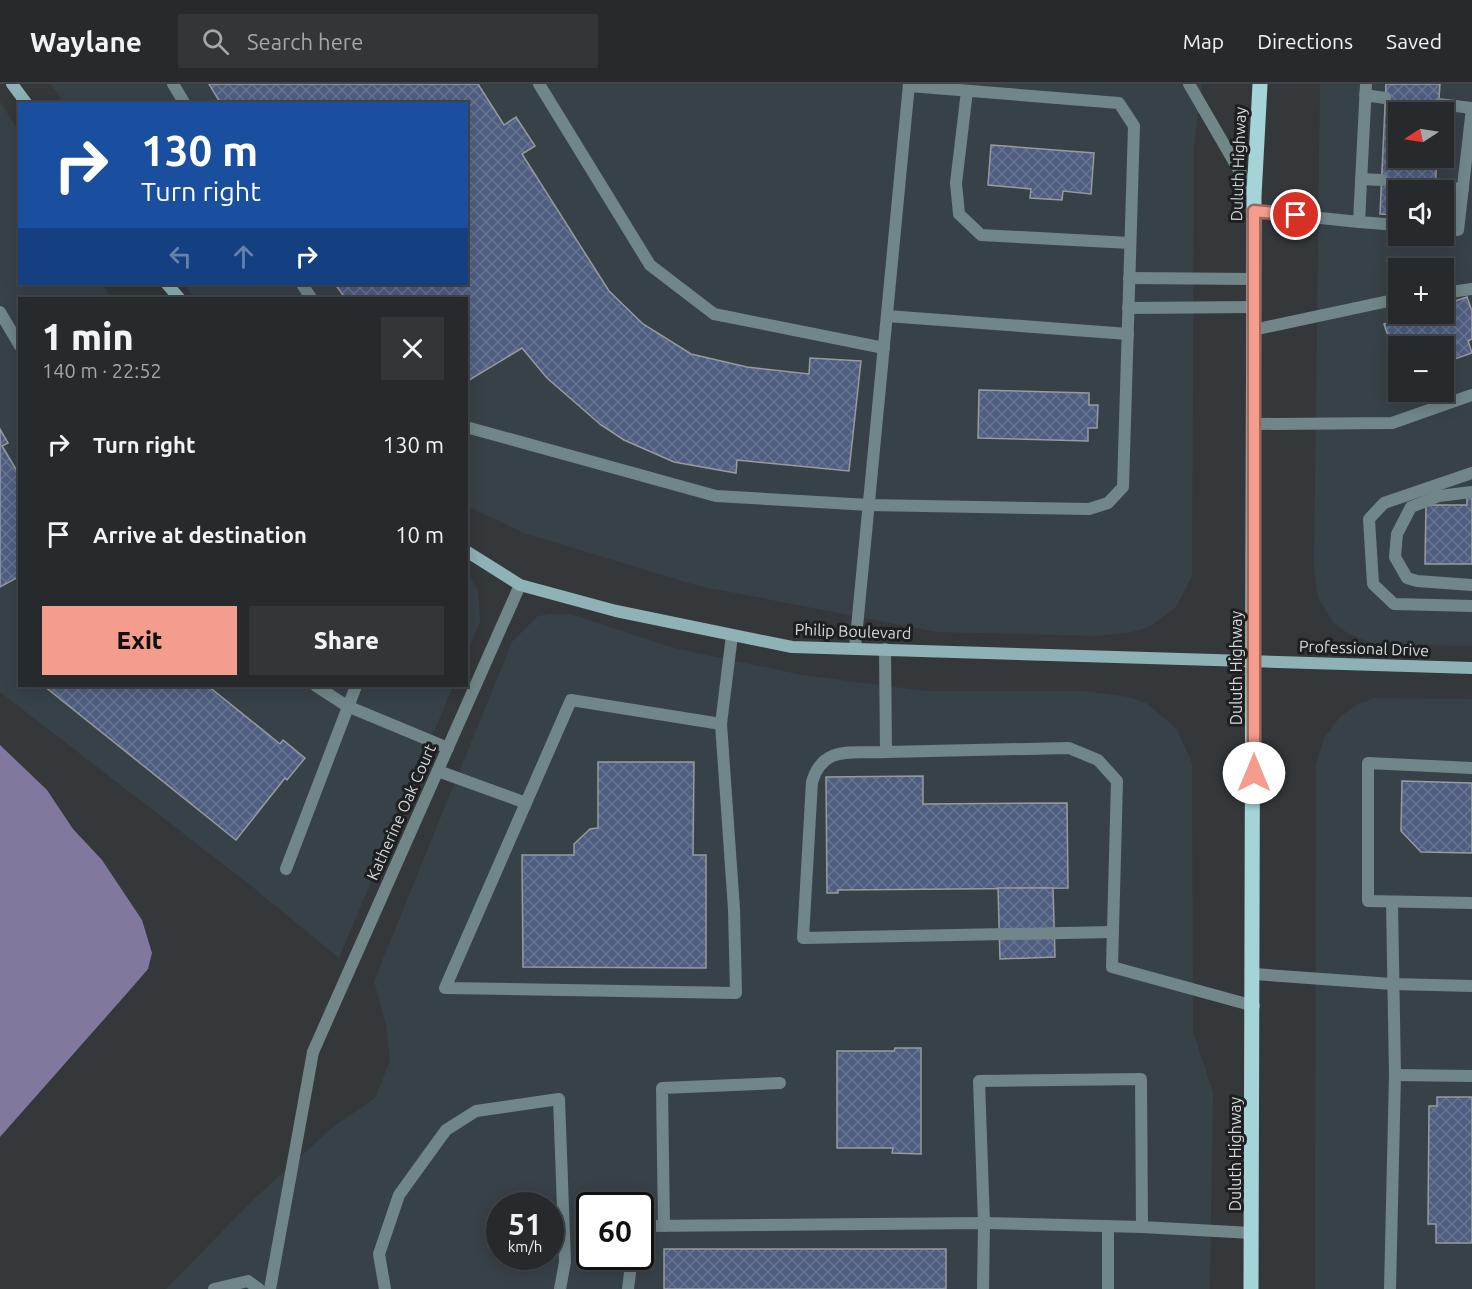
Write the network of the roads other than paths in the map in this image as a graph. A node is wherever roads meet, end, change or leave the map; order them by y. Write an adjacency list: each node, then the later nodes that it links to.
1 (12, 84): 10 (street)
2 (173, 84): 11 (street)
3 (539, 84): 37 (street)
4 (1189, 84): 18 (street)
5 (1260, 84): 18 (main road, Duluth Highway)
6 (909, 85): 8 (street); 33 (street)
7 (1365, 90): 9 (street); 14 (street)
8 (967, 91): 22 (street); 22 (street)
9 (1385, 98)
10 (26, 102)
11 (184, 102)
12 (1454, 106): 13 (street)
13 (1472, 108): 17 (street)
14 (1361, 179): 15 (street); 19 (street)
15 (1382, 180)
16 (1454, 188): 17 (street)
17 (1463, 189): 21 (street)
18 (1254, 203): 19 (street); 24 (main road, Duluth Highway)
19 (1359, 222): 20 (street)
20 (1388, 224)
21 (1454, 230)
22 (1130, 243): 23 (street)
23 (1129, 278): 24 (street); 30 (street)
24 (1254, 279): 31 (main road, Duluth Highway)
25 (168, 285): 28 (street)
26 (1472, 289): 27 (street)
27 (1454, 291)
28 (178, 297)
29 (1388, 301): 34 (street)
30 (1128, 308): 31 (street); 35 (street)
31 (1254, 308): 34 (main road, Duluth Highway)
32 (0, 312): 36 (street)
33 (887, 316): 35 (street); 37 (street)
34 (1253, 330): 39 (main road, Duluth Highway)
35 (1128, 334): 43 (street)
36 (18, 343)
37 (884, 348): 43 (street)
38 (1472, 395): 39 (street)
39 (1254, 424): 51 (main road, Duluth Highway)
40 (468, 428): 43 (street)
41 (1472, 473): 47 (street)
42 (1472, 492): 46 (street)
43 (869, 505): 49 (street)
44 (468, 552): 45 (street, Philip Boulevard)
45 (520, 585): 48 (street, Philip Boulevard); 57 (street, Katherine Oak Court)
46 (1472, 585)
47 (1472, 606)
48 (732, 635): 49 (street, Philip Boulevard); 56 (street)
49 (855, 648): 50 (street, Philip Boulevard)
50 (885, 649): 51 (street, Philip Boulevard); 58 (street)
51 (1254, 661): 52 (street, Professional Drive); 66 (main road, Duluth Highway)
52 (1472, 668)
53 (318, 687): 55 (street)
54 (356, 687): 55 (street)
55 (347, 706): 57 (street); 62 (street)
56 (722, 724): 61 (street); 61 (street)
57 (448, 748): 60 (street, Katherine Oak Court)
58 (886, 752): 65 (street); 65 (street)
59 (1472, 768): 63 (street)
60 (438, 771): 61 (street); 82 (street, Katherine Oak Court)
61 (526, 803)
62 (286, 869)
63 (1392, 902): 64 (street); 67 (street)
64 (1472, 903)
65 (1113, 932): 69 (street)
66 (1254, 974): 67 (street); 69 (main road, Duluth Highway)
67 (1392, 984): 68 (street); 70 (street)
68 (1472, 986)
69 (1254, 1006): 78 (main road, Duluth Highway)
70 (1395, 1075): 71 (street); 89 (street)
71 (1472, 1076)
72 (780, 1083): 75 (street)
73 (984, 1223): 75 (street); 76 (street); 77 (street); 86 (street)
74 (654, 1226): 75 (street)
75 (664, 1226)
76 (1108, 1226): 77 (street); 87 (street)
77 (1142, 1227): 78 (street)
78 (1252, 1233): 88 (main road, Duluth Highway)
79 (630, 1270): 85 (street)
80 (214, 1289): 81 (street)
81 (259, 1289)
82 (270, 1289)
83 (385, 1289): 84 (street)
84 (560, 1289)
85 (628, 1289)
86 (983, 1289)
87 (1108, 1289)
88 (1251, 1289)
89 (1389, 1289)

